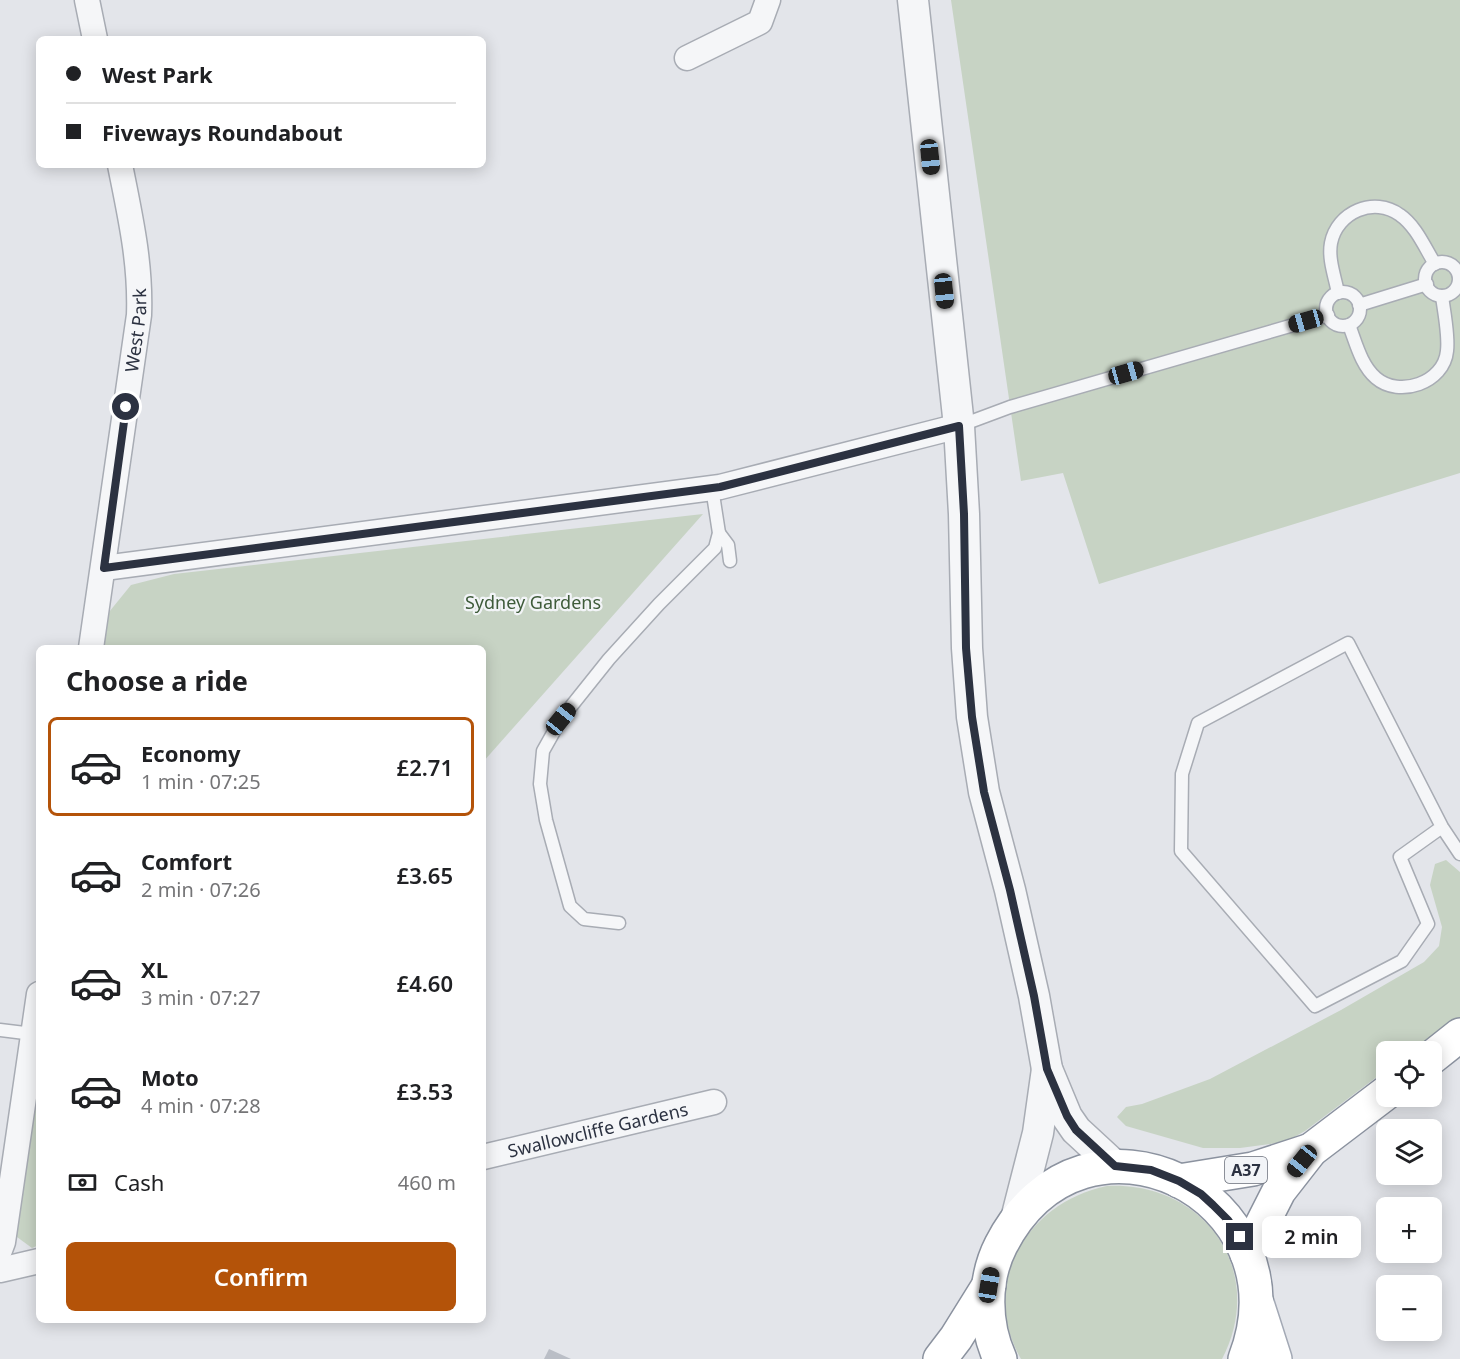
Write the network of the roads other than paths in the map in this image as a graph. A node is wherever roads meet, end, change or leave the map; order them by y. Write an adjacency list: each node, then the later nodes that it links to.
1 (87, 0): 4 (street)
2 (768, 0): 5 (street)
3 (913, 0): 14 (street)
4 (94, 36)
5 (687, 58)
6 (121, 168): 18 (street, West Park)
7 (1435, 264): 8 (lane); 9 (lane); 10 (lane)
8 (1427, 284): 10 (lane); 11 (lane)
9 (1338, 293): 11 (lane); 12 (lane)
10 (1442, 296): 13 (lane)
11 (1359, 305): 13 (lane)
12 (1328, 315): 13 (lane); 14 (lane)
13 (1349, 325)
14 (959, 426): 15 (street); 28 (street)
15 (712, 488): 16 (lane); 18 (street)
16 (719, 533): 17 (lane); 22 (lane)
17 (730, 561)
18 (104, 568): 19 (street, West Park)
19 (92, 645)
20 (1442, 827): 20 (lane); 21 (lane)
21 (1460, 854)
22 (619, 923)
23 (36, 1014): 25 (street)
24 (0, 1030): 25 (lane)
25 (33, 1034): 36 (street)
26 (1460, 1035): 27 (main road)
27 (1442, 1049)
28 (1047, 1069): 33 (street); 35 (street)
29 (1376, 1101): 31 (main road, A37)
30 (714, 1102): 32 (street, Swallowcliffe Gardens)
31 (1311, 1150): 34 (main road, A37); 37 (main road, A37)
32 (486, 1156)
33 (1115, 1166): 34 (main road, A37); 35 (main road, A37)
34 (1179, 1181): 37 (main road, A37)
35 (1017, 1219): 40 (main road, A37)
36 (0, 1250)
37 (1247, 1254): 41 (main road, A37)
38 (36, 1262): 39 (street)
39 (0, 1270)
40 (989, 1285): 42 (main road, A37); 43 (main road, A37)
41 (1257, 1303): 44 (main road, A37); 45 (main road)
42 (940, 1359)
43 (1000, 1359)
44 (1245, 1359)
45 (1275, 1359)

